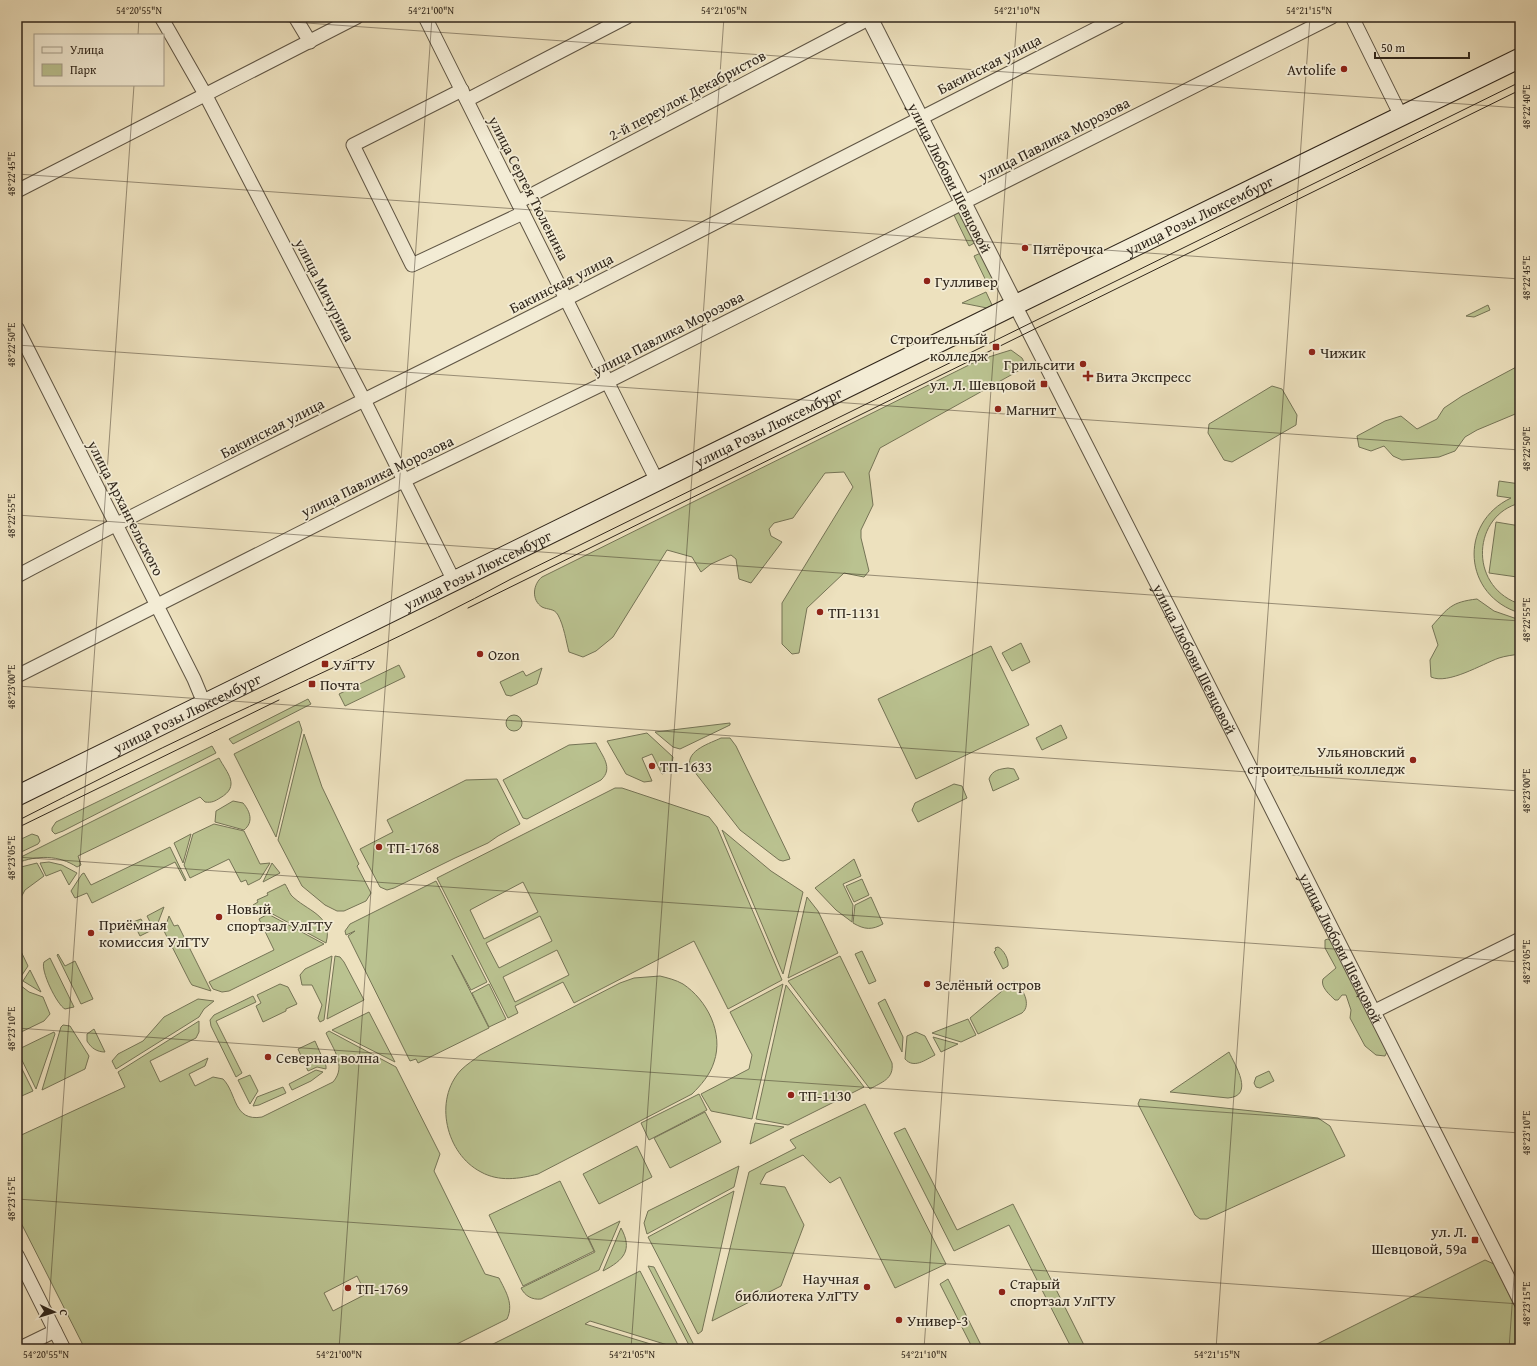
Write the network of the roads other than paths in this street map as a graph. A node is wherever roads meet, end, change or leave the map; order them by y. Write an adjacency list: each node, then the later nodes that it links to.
1 (160, 17): 12 (street, улица Мичурина)
2 (295, 17): 10 (street)
3 (357, 17): 10 (street)
4 (425, 17): 13 (street, улица Сергея Тюленина)
5 (627, 17): 13 (street)
6 (870, 17): 15 (street, улица Любови Шевцовой); 18 (street, 2-й переулок Декабристов)
7 (1119, 17): 15 (street, Бакинская улица)
8 (1332, 17): 17 (street, улица Павлика Морозова)
9 (1352, 17): 14 (street)
10 (310, 42): 12 (street)
11 (1520, 58): 14 (main road, улица Розы Люксембург)
12 (205, 94): 16 (street); 23 (street, улица Мичурина)
13 (464, 95): 18 (street, улица Сергея Тюленина); 18 (street, 2-й переулок Декабристов)
14 (1401, 116): 20 (main road, улица Розы Люксембург)
15 (920, 117): 17 (street, улица Любови Шевцовой); 19 (street, Бакинская улица)
16 (17, 190)
17 (963, 202): 20 (street, улица Любови Шевцовой); 22 (street, улица Павлика Морозова)
18 (520, 208): 19 (street, улица Сергея Тюленина)
19 (566, 299): 22 (street, улица Сергея Тюленина); 23 (street, Бакинская улица)
20 (1015, 305): 25 (main road, улица Розы Люксембург); 34 (street, улица Любови Шевцовой)
21 (17, 328): 26 (street, улица Архангельского)
22 (607, 382): 24 (street, улица Павлика Морозова); 25 (street, улица Сергея Тюленина)
23 (364, 400): 24 (street, улица Мичурина); 26 (street, Бакинская улица)
24 (404, 480): 28 (street, улица Мичурина); 29 (street, улица Павлика Морозова)
25 (657, 481): 28 (main road, улица Розы Люксембург)
26 (116, 524): 27 (street, Бакинская улица); 29 (street, улица Архангельского)
27 (17, 576)
28 (454, 581): 31 (main road, улица Розы Люксембург)
29 (157, 605): 30 (street, улица Павлика Морозова); 31 (street, улица Архангельского)
30 (17, 676)
31 (204, 704): 32 (main road, улица Розы Люксембург)
32 (17, 796)
33 (1520, 939): 34 (street)
34 (1375, 1011): 36 (street, улица Любови Шевцовой)
35 (17, 1255): 37 (street)
36 (1520, 1302)
37 (55, 1331): 38 (street); 39 (street)
38 (18, 1349)
39 (64, 1349)

